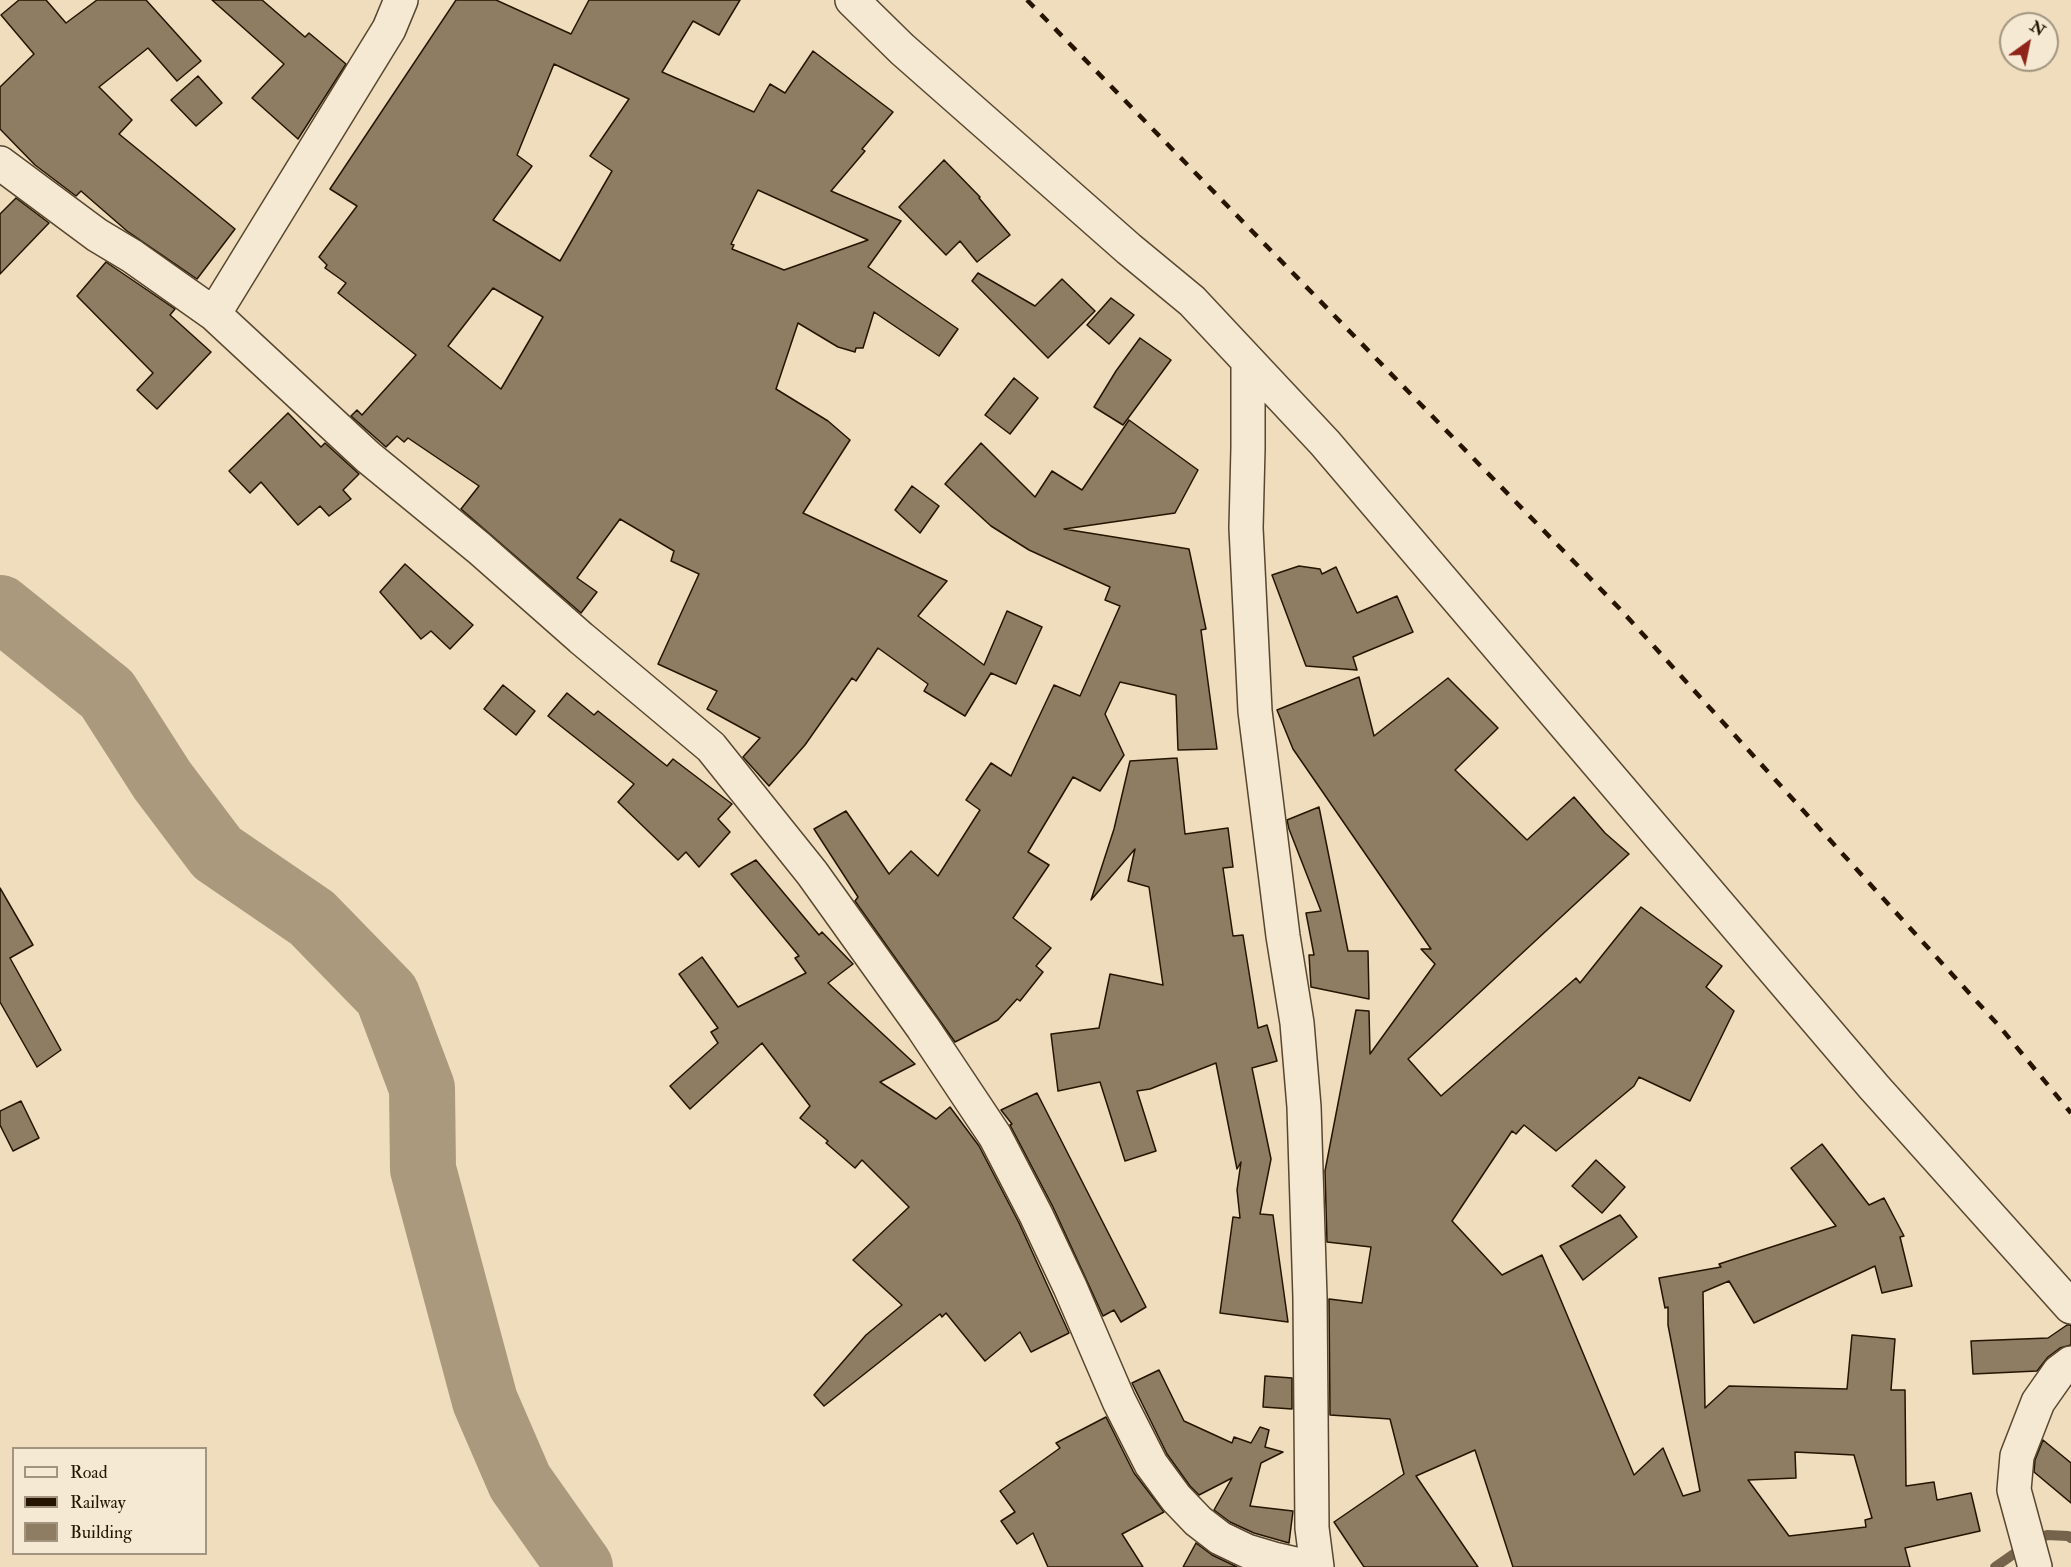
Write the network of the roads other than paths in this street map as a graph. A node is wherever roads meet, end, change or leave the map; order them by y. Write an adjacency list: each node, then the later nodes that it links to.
1 (401, 0): 4 (street)
2 (852, 0): 5 (street)
3 (0, 163): 4 (street)
4 (214, 314): 8 (street)
5 (1248, 361): 6 (street); 9 (street)
6 (2071, 1307)
7 (2071, 1363): 10 (street)
8 (1309, 1567)
9 (1317, 1567)
10 (2036, 1567)

